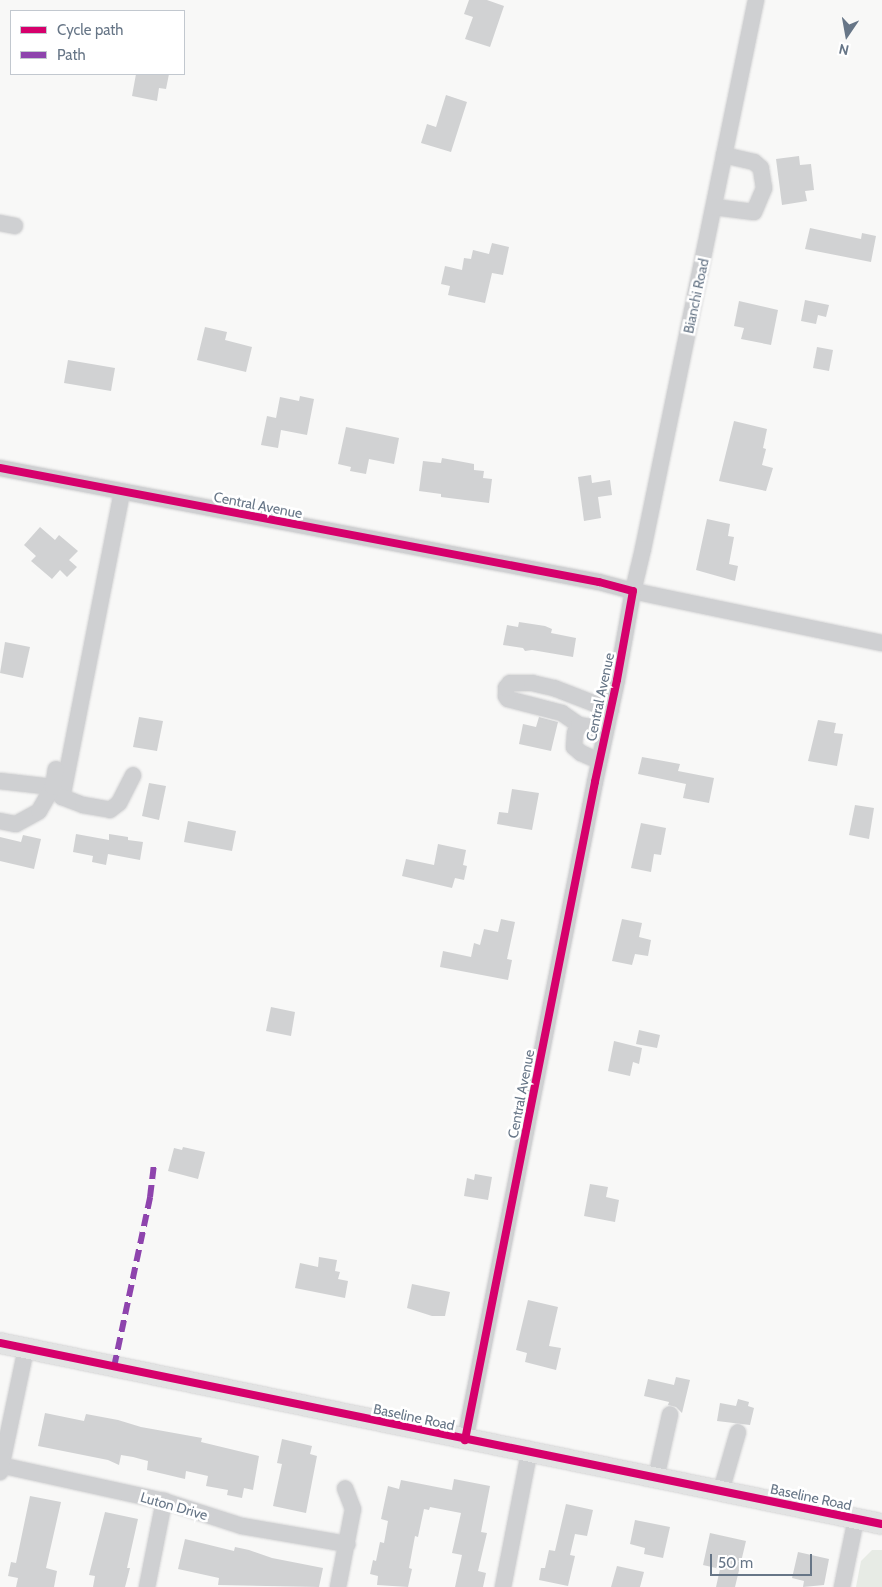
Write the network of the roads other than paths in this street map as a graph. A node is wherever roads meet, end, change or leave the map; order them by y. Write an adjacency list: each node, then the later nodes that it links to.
1 (756, 0): 2 (street, Bianchi Road)
2 (724, 155): 3 (street, Bianchi Road); 3 (street)
3 (714, 207): 6 (street, Bianchi Road)
4 (0, 468): 5 (street, Central Avenue)
5 (117, 491): 6 (street, Central Avenue); 12 (street); 14 (street)
6 (633, 591): 7 (street); 8 (street, Central Avenue)
7 (882, 643)
8 (611, 710): 9 (street); 10 (street, Central Avenue)
9 (579, 725): 10 (street); 11 (street)
10 (606, 730): 11 (street, Central Avenue)
11 (599, 761): 20 (street, Central Avenue)
12 (132, 776)
13 (0, 781): 14 (street)
14 (53, 787): 15 (street)
15 (0, 821)
16 (0, 1343): 17 (main road, Baseline Road)
17 (26, 1349): 20 (main road, Baseline Road); 22 (street)
18 (670, 1415): 23 (street)
19 (738, 1432): 25 (street)
20 (465, 1440): 21 (main road, Baseline Road)
21 (529, 1453): 23 (main road, Baseline Road); 32 (street)
22 (0, 1467): 26 (street, Luton Drive)
23 (656, 1478): 25 (main road, Baseline Road)
24 (345, 1488): 29 (street)
25 (721, 1491): 27 (main road, Baseline Road)
26 (164, 1501): 29 (street, Luton Drive); 30 (street)
27 (856, 1519): 28 (main road, Baseline Road); 33 (street)
28 (882, 1524)
29 (346, 1544): 31 (street)
30 (147, 1587)
31 (338, 1587)
32 (503, 1587)
33 (842, 1587)

